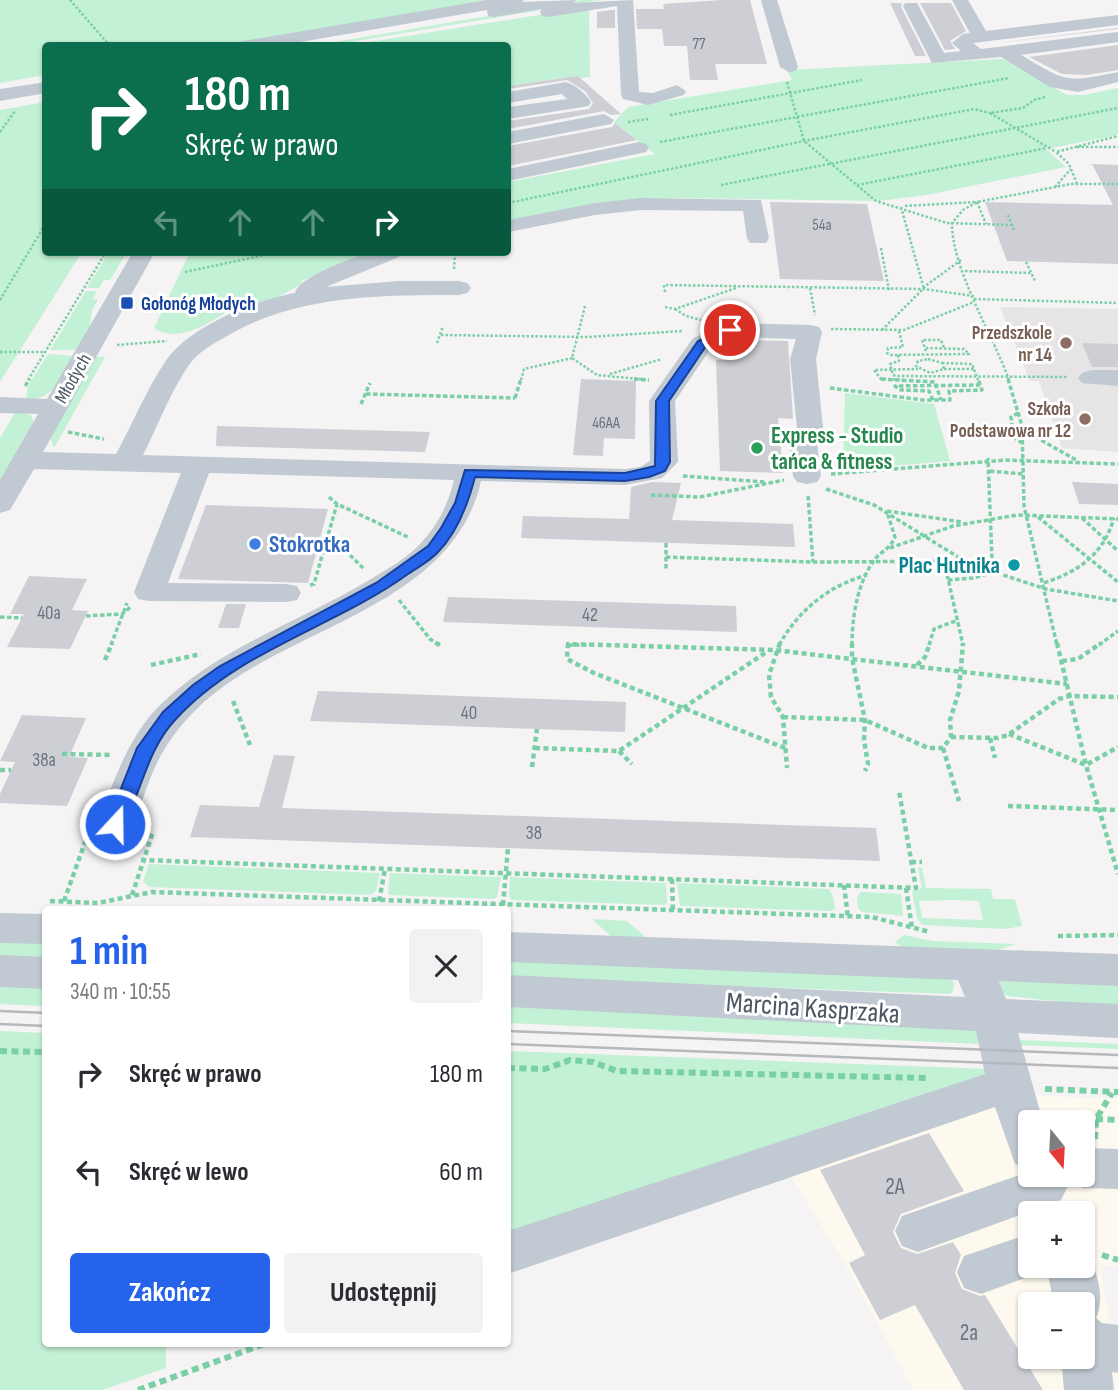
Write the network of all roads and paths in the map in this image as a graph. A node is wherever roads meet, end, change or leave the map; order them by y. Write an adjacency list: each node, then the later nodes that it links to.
1 (70, 0): 13 (path)
2 (516, 0): 14 (street)
3 (568, 0): 15 (street)
4 (623, 0): 9 (street); 27 (street)
5 (769, 0): 20 (street)
6 (960, 0): 10 (street)
7 (911, 6): 17 (street)
8 (1118, 20): 10 (street)
9 (479, 24)
10 (980, 35): 11 (street); 17 (street)
11 (955, 36)
12 (1118, 37): 16 (street)
13 (107, 42)
14 (267, 42)
15 (319, 42)
16 (1004, 52): 17 (street); 19 (street)
17 (978, 55)
18 (1118, 61): 23 (street)
19 (1040, 73): 23 (street); 36 (path)
20 (788, 74): 28 (path)
21 (1118, 78): 23 (street)
22 (42, 79): 25 (street)
23 (1071, 79): 34 (path)
24 (862, 80): 28 (path)
25 (0, 86)
26 (42, 88): 29 (street)
27 (677, 91)
28 (790, 92): 35 (path); 36 (path)
29 (0, 95)
30 (511, 97): 33 (street)
31 (18, 108): 41 (path)
32 (1118, 108): 40 (path)
33 (511, 113)
34 (990, 113): 40 (path); 44 (path)
35 (668, 115)
36 (797, 115): 44 (path); 45 (path)
37 (655, 117): 39 (path)
38 (604, 120): 43 (street)
39 (624, 128): 50 (street)
40 (1014, 128): 48 (path); 51 (path)
41 (0, 132)
42 (1118, 136): 46 (path)
43 (511, 137)
44 (804, 141): 51 (path); 59 (path)
45 (646, 146): 53 (street)
46 (1073, 147): 47 (path); 49 (path)
47 (1118, 147)
48 (1047, 148): 49 (path); 57 (path)
49 (1056, 152): 52 (path)
50 (511, 155)
51 (830, 163): 56 (path); 57 (path)
52 (1071, 169): 54 (path); 58 (path)
53 (511, 175)
54 (1077, 184): 55 (path); 58 (path)
55 (1118, 184)
56 (720, 185)
57 (856, 185): 61 (path)
58 (1054, 187): 60 (path)
59 (511, 202)
60 (977, 202): 61 (path); 63 (path); 65 (path)
61 (901, 206): 63 (path); 82 (path)
62 (1008, 215): 65 (path)
63 (952, 223): 65 (path); 73 (path)
64 (511, 225): 67 (street)
65 (987, 225)
66 (42, 230): 86 (path)
67 (758, 238)
68 (881, 248): 83 (path)
69 (104, 256): 108 (path)
70 (142, 256): 135 (street, Młodych)
71 (260, 256): 76 (path)
72 (381, 256): 87 (street)
73 (961, 260): 75 (path); 82 (path)
74 (1026, 262): 77 (path)
75 (965, 271): 77 (path); 85 (path)
76 (185, 272)
77 (1031, 273): 78 (path)
78 (1035, 281)
79 (740, 286): 81 (path); 84 (path); 89 (path)
80 (459, 288): 87 (street)
81 (810, 288): 83 (path); 97 (path)
82 (924, 289): 83 (path); 85 (path); 96 (path)
83 (889, 290)
84 (665, 292)
85 (974, 299): 88 (path); 98 (path); 121 (path)
86 (0, 300)
87 (288, 301): 101 (street)
88 (1118, 303)
89 (686, 305): 92 (path); 93 (path)
90 (585, 306): 100 (path)
91 (665, 307): 92 (path)
92 (675, 309): 93 (path)
93 (686, 316): 95 (path); 102 (path)
94 (443, 326): 99 (path)
95 (730, 330): 97 (street); 102 (path); 102 (street)
96 (882, 330): 97 (path); 98 (path)
97 (814, 331): 126 (street)
98 (899, 331): 109 (path)
99 (441, 335): 100 (path); 103 (path)
100 (577, 337): 102 (path); 112 (path)
101 (204, 340): 104 (path); 140 (street)
102 (695, 340): 119 (path); 124 (street)
103 (437, 342)
104 (116, 345)
105 (925, 348): 106 (path); 106 (path); 111 (path)
106 (944, 348): 111 (path)
107 (0, 352): 108 (path)
108 (45, 352): 129 (path)
109 (898, 355): 110 (path); 115 (path)
110 (908, 355): 111 (path); 114 (path)
111 (927, 357): 113 (path); 114 (path)
112 (572, 358): 119 (path); 130 (path)
113 (942, 363): 116 (path); 117 (path)
114 (914, 364): 115 (path); 118 (path)
115 (892, 368): 118 (path); 127 (path)
116 (944, 369): 117 (path); 118 (path)
117 (974, 369): 120 (path)
118 (932, 375): 120 (path)
119 (605, 376): 124 (path)
120 (977, 377): 121 (path); 128 (path)
121 (1008, 377): 122 (path); 136 (path)
122 (1091, 378): 123 (street)
123 (1118, 378)
124 (676, 382): 152 (street)
125 (370, 383): 130 (path)
126 (806, 384): 131 (path); 150 (street)
127 (936, 385): 128 (path); 131 (path); 132 (path)
128 (980, 385): 132 (path)
129 (24, 389)
130 (366, 394): 133 (path)
131 (933, 400): 132 (path)
132 (941, 400)
133 (361, 404)
134 (0, 405): 135 (street)
135 (55, 407): 142 (street, Młodych)
136 (1018, 412): 137 (path); 139 (path)
137 (1022, 429): 139 (path); 144 (path)
138 (67, 432): 140 (path)
139 (1023, 444): 143 (path)
140 (131, 452): 142 (street); 146 (street)
141 (989, 459): 143 (path); 147 (path); 150 (path)
142 (25, 460): 154 (street, Młodych)
143 (1022, 460): 144 (path); 149 (path)
144 (1080, 463): 145 (path)
145 (1118, 464)
146 (198, 465): 148 (street); 185 (lane)
147 (990, 471): 149 (path); 161 (path)
148 (470, 473): 152 (street); 169 (street)
149 (1023, 474): 158 (path)
150 (807, 480): 151 (path); 151 (path); 156 (path); 176 (path)
151 (771, 483): 152 (path); 152 (path)
152 (646, 484)
153 (329, 497): 155 (path)
154 (0, 504)
155 (337, 504): 167 (path); 169 (path)
156 (882, 510): 157 (path); 163 (path)
157 (888, 514): 164 (path); 168 (path)
158 (1027, 516): 159 (path); 161 (path); 184 (path)
159 (1038, 517): 160 (path); 172 (path)
160 (1081, 517): 162 (path); 165 (path)
161 (991, 519): 163 (path); 177 (path)
162 (1116, 519): 165 (path)
163 (966, 523): 164 (path)
164 (921, 536): 168 (path); 175 (path)
165 (1107, 539): 170 (path); 172 (path)
166 (666, 543): 171 (path)
167 (325, 547): 183 (path); 186 (path)
168 (890, 548): 173 (path)
169 (433, 549): 183 (street)
170 (1118, 551)
171 (666, 557): 176 (path); 178 (path)
172 (1093, 560): 182 (path); 184 (path)
173 (873, 561): 174 (path); 176 (path); 180 (path)
174 (944, 561): 175 (path); 181 (path)
175 (964, 561): 177 (path)
176 (813, 562)
177 (992, 562): 179 (path)
178 (666, 571)
179 (994, 572): 181 (path); 184 (path)
180 (867, 575): 194 (path); 195 (path)
181 (948, 580): 191 (path)
182 (1118, 582)
183 (382, 586): 193 (path); 231 (street)
184 (1045, 586): 187 (path); 196 (path)
185 (149, 592): 186 (lane); 188 (path)
186 (286, 593)
187 (1118, 601)
188 (86, 616)
189 (0, 617): 190 (path)
190 (22, 618)
191 (958, 621): 197 (path); 198 (path)
192 (1118, 631): 196 (path)
193 (440, 646)
194 (771, 650): 195 (path); 203 (path); 203 (path); 204 (path)
195 (852, 658): 197 (path); 205 (path)
196 (1062, 661): 199 (path)
197 (917, 665): 198 (path)
198 (962, 670): 199 (path); 208 (path)
199 (1067, 684): 200 (path)
200 (1069, 696): 201 (path); 207 (path); 220 (path)
201 (1118, 697)
202 (233, 701): 210 (path)
203 (682, 706): 213 (path); 215 (path)
204 (783, 717): 205 (path); 213 (path)
205 (865, 720): 214 (path); 225 (path)
206 (537, 729): 212 (path)
207 (1009, 734): 209 (path); 220 (path)
208 (951, 737): 209 (path); 214 (path)
209 (990, 738): 218 (path)
210 (250, 745)
211 (1118, 747): 220 (path)
212 (535, 748): 215 (path); 221 (path)
213 (785, 748): 222 (path)
214 (943, 748): 227 (path)
215 (619, 751): 219 (path)
216 (62, 754): 217 (path)
217 (116, 755)
218 (995, 758)
219 (632, 764)
220 (1086, 765): 229 (path)
221 (531, 767)
222 (787, 768)
223 (0, 770): 224 (path)
224 (11, 770)
225 (865, 771)
226 (899, 791): 235 (path)
227 (959, 801)
228 (1008, 806): 229 (path)
229 (1098, 810): 230 (path); 239 (path)
230 (1118, 810)
231 (115, 824): 246 (path)
232 (153, 832): 234 (path)
233 (508, 848): 238 (path)
234 (141, 860): 237 (path); 243 (path)
235 (911, 862): 236 (path); 242 (path)
236 (922, 862)
237 (385, 869): 238 (path); 244 (path)
238 (505, 873): 240 (path); 245 (path)
239 (1118, 874)
240 (672, 879): 241 (path); 248 (path)
241 (844, 885): 242 (path); 250 (path)
242 (906, 888): 252 (path)
243 (132, 895): 244 (path); 247 (path)
244 (379, 901): 245 (path)
245 (502, 905): 248 (path)
246 (52, 906)
247 (76, 906)
248 (673, 912): 250 (path)
249 (42, 913): 251 (street)
250 (848, 918): 252 (path)
251 (0, 928)
252 (912, 928): 253 (path)
253 (932, 932)
254 (1118, 935): 255 (path)
255 (1060, 936)
256 (511, 947): 257 (street, Marcina Kasprzaka)
257 (974, 964): 258 (street, Marcina Kasprzaka); 262 (street)
258 (1118, 970)
259 (0, 971): 260 (street)
260 (42, 973)
261 (511, 991): 262 (street, Marcina Kasprzaka)
262 (992, 1017): 263 (street, Marcina Kasprzaka); 268 (street)
263 (1118, 1021)
264 (0, 1051): 265 (path)
265 (42, 1052)
266 (511, 1068): 267 (path)
267 (939, 1078)
268 (1026, 1088): 269 (path); 270 (street); 275 (street)
269 (1115, 1092): 271 (path)
270 (1036, 1110)
271 (1096, 1119): 272 (path)
272 (1118, 1120)
273 (1037, 1187): 274 (street)
274 (918, 1231)
275 (511, 1251)
276 (1018, 1259): 277 (street)
277 (981, 1272)
278 (256, 1347): 279 (path)
279 (138, 1390)

